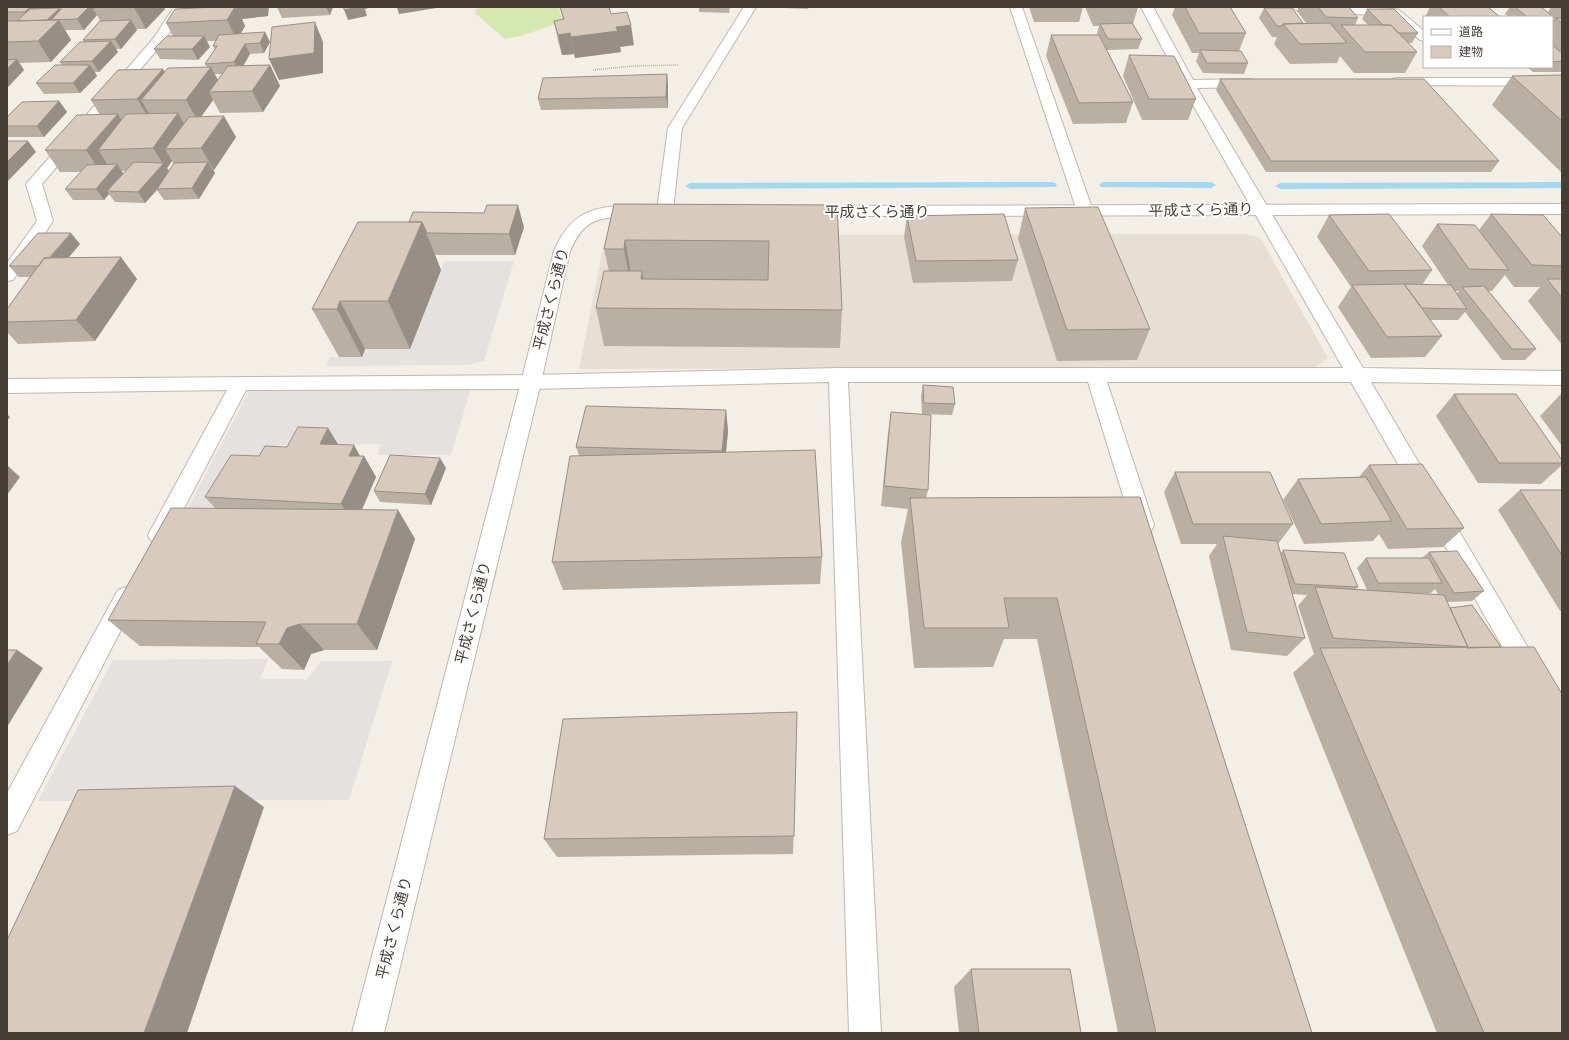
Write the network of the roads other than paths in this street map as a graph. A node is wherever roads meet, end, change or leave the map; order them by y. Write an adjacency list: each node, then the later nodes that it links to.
1 (111, 7): 7 (street)
2 (180, 7): 20 (street)
3 (750, 7): 25 (street, 平成さくら通り)
4 (1016, 7): 19 (street)
5 (1147, 7): 15 (street)
6 (1298, 7): 8 (street)
7 (7, 8)
8 (1395, 10): 9 (street)
9 (1423, 36)
10 (1460, 68): 12 (street)
11 (1383, 82): 12 (street)
12 (1476, 82): 13 (street)
13 (1562, 82)
14 (1266, 83): 15 (street)
15 (1188, 84): 16 (street)
16 (1260, 209): 17 (street, 平成さくら通り); 19 (street, 平成さくら通り); 22 (street)
17 (1562, 209)
18 (789, 211): 19 (street, 平成さくら通り)
19 (1085, 211)
20 (7, 276)
21 (838, 375): 23 (street); 25 (street); 34 (street)
22 (1358, 375): 23 (street); 24 (street); 31 (street)
23 (1096, 376): 28 (street)
24 (1562, 378)
25 (531, 382): 26 (street); 33 (street, 平成さくら通り)
26 (240, 383): 27 (street); 29 (street)
27 (7, 386)
28 (1151, 550)
29 (147, 556)
30 (136, 577): 32 (street)
31 (1542, 693)
32 (7, 821)
33 (368, 1033)
34 (865, 1033)

